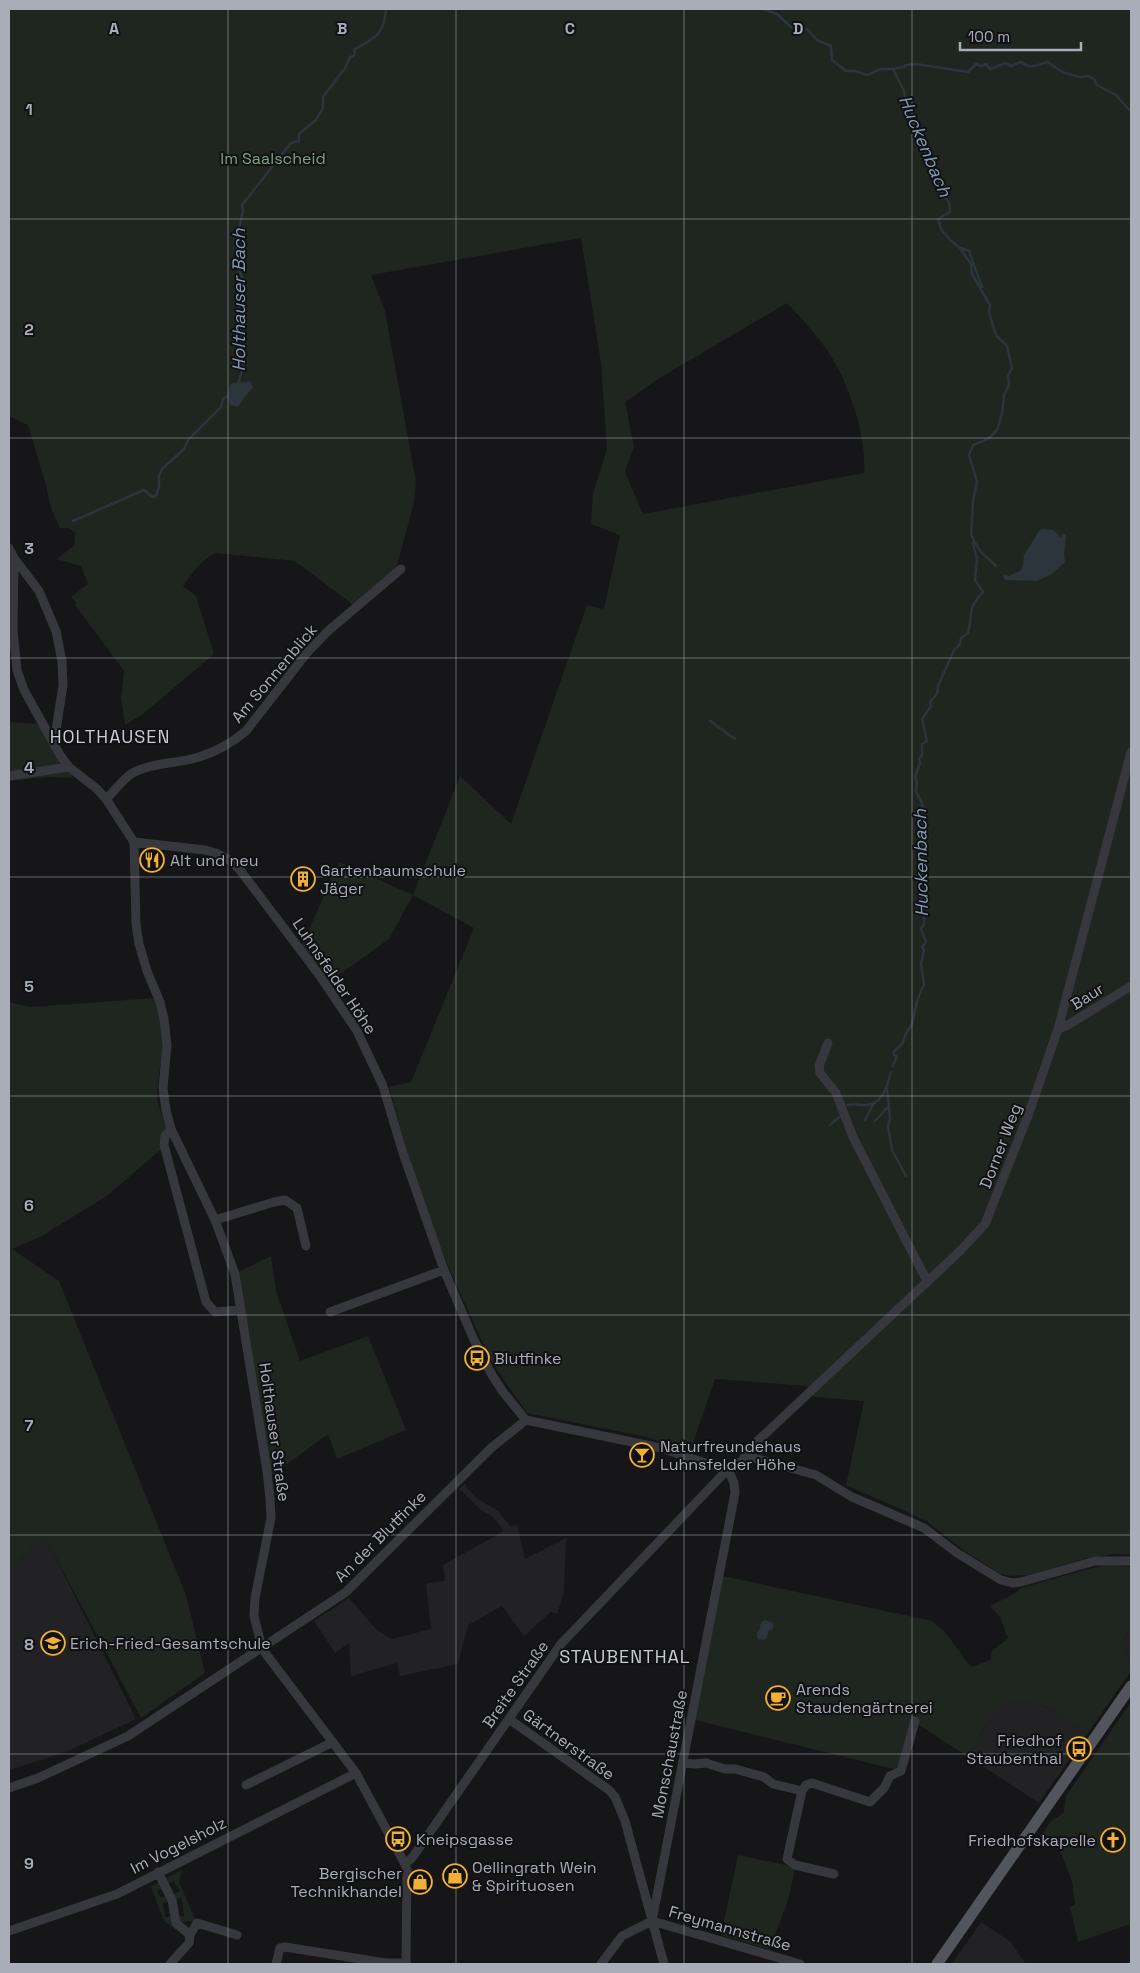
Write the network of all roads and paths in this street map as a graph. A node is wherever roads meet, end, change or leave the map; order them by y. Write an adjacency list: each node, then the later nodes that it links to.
1 (9, 548): 2 (street)
2 (14, 558): 4 (street); 4 (street)
3 (401, 569): 8 (street, Am Sonnenblick)
4 (54, 744): 6 (street)
5 (1131, 752): 11 (street, Dorner Weg)
6 (69, 767): 7 (street); 8 (street)
7 (9, 776)
8 (106, 799): 9 (street)
9 (134, 842): 13 (street, Holthauser Straße); 16 (street, Luhnsfelder Höhe)
10 (1131, 986): 11 (street, Baur)
11 (1058, 1029): 17 (street, Dorner Weg)
12 (828, 1044): 17 (street)
13 (171, 1129): 14 (street, Holthauser Straße); 18 (street, Holthauser Straße)
14 (215, 1220): 15 (street); 18 (street, Holthauser Straße)
15 (306, 1246)
16 (444, 1270): 19 (street); 20 (street, Luhnsfelder Höhe)
17 (927, 1281): 21 (street, Dorner Weg)
18 (241, 1310): 24 (street, Holthauser Straße)
19 (330, 1312)
20 (526, 1420): 22 (street); 24 (street, An der Blutfinke)
21 (743, 1460): 22 (street, Breite Straße); 23 (street)
22 (728, 1469): 26 (street, Breite Straße); 29 (street, Monschaustraße)
23 (1131, 1561)
24 (262, 1648): 28 (street, Holthauser Straße); 32 (street, An der Blutfinke)
25 (1131, 1686): 47 (main road)
26 (509, 1719): 34 (street, Breite Straße); 37 (street, Gärtnerstraße)
27 (915, 1722): 33 (street)
28 (331, 1743): 30 (street, Holthauser Straße); 31 (street)
29 (683, 1763): 33 (street); 37 (street, Monschaustraße)
30 (356, 1773): 34 (street, Holthauser Straße); 35 (street, Im Vogelsholz)
31 (246, 1785)
32 (9, 1788)
33 (802, 1791): 36 (street)
34 (406, 1867): 43 (street)
35 (158, 1872): 38 (street, Im Vogelsholz); 39 (street)
36 (834, 1874)
37 (652, 1921): 44 (street); 45 (street, Gärtnerstraße); 46 (street, Freymannstraße)
38 (9, 1931)
39 (190, 1935): 40 (street); 41 (street)
40 (237, 1935)
41 (170, 1964)
42 (276, 1964): 43 (street)
43 (406, 1964)
44 (602, 1964)
45 (664, 1964)
46 (800, 1964)
47 (938, 1964)

